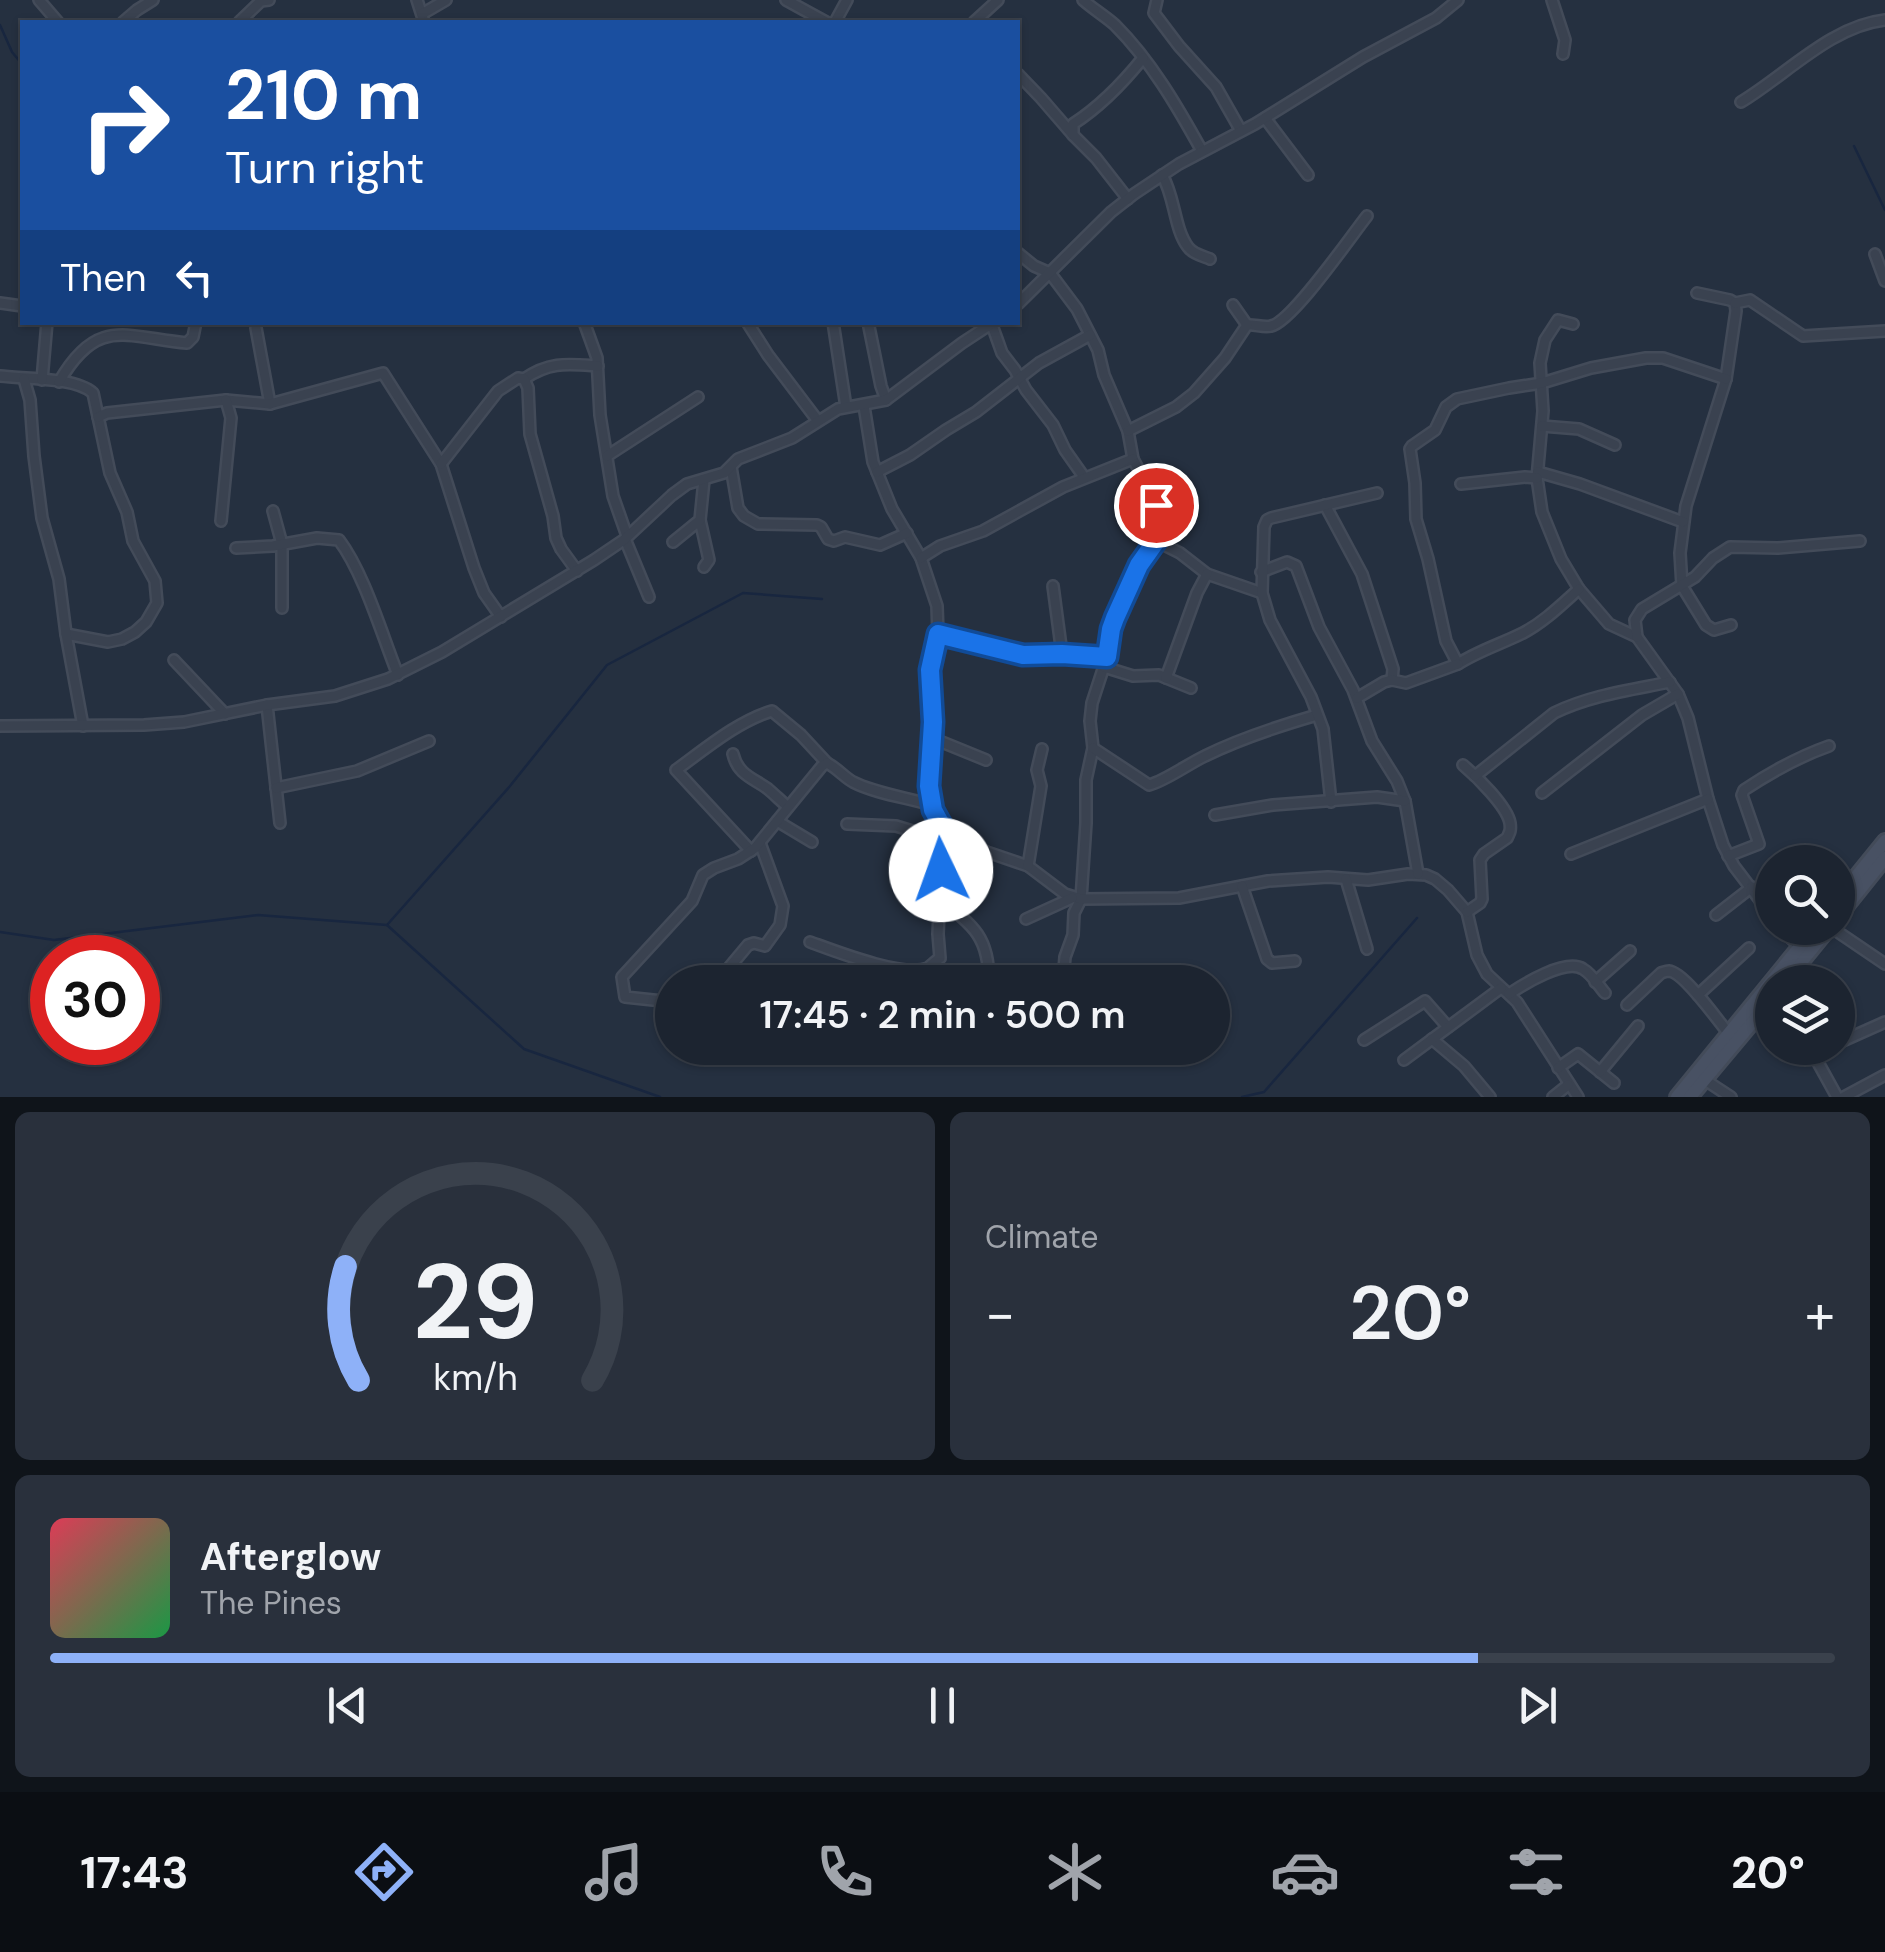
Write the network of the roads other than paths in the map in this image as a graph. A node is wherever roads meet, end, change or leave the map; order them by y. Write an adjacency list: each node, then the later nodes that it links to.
1 (40, 0): 17 (street)
2 (128, 0): 14 (street)
3 (152, 0): 14 (street)
4 (269, 0): 19 (street)
5 (417, 0): 16 (street)
6 (446, 0): 16 (street)
7 (786, 0): 20 (street)
8 (998, 0): 21 (street)
9 (1083, 0): 24 (street)
10 (1157, 0): 28 (street)
11 (1438, 0): 15 (street)
12 (1458, 0): 15 (street)
13 (1552, 0): 23 (street)
14 (137, 10): 18 (street)
15 (1446, 10): 27 (street)
16 (423, 18)
17 (56, 20)
18 (125, 20)
19 (241, 20)
20 (822, 20)
21 (976, 20)
22 (1885, 20): 26 (street)
23 (1563, 54)
24 (1143, 58): 29 (street); 30 (street)
25 (1021, 78): 29 (street)
26 (1741, 102)
27 (1266, 118): 28 (street); 32 (street)
28 (1241, 131): 30 (street)
29 (1073, 135): 33 (street)
30 (1202, 151): 31 (street)
31 (1162, 175): 33 (street); 37 (street)
32 (1308, 175)
33 (1128, 199): 38 (street)
34 (1367, 216): 53 (street)
35 (1020, 254): 38 (street)
36 (1875, 254): 39 (street)
37 (1210, 259)
38 (1050, 273): 41 (street); 56 (street)
39 (1885, 282)
40 (1698, 293): 42 (street)
41 (1020, 302)
42 (1734, 303): 55 (street); 62 (street)
43 (1233, 305): 53 (street)
44 (1573, 324): 65 (street)
45 (48, 325): 63 (street)
46 (195, 325): 64 (street)
47 (585, 325): 57 (street)
48 (748, 325): 73 (street)
49 (833, 325): 71 (street)
50 (869, 325): 68 (street)
51 (991, 325): 68 (street)
52 (993, 325): 59 (street)
53 (1246, 325): 75 (street)
54 (256, 328): 69 (street)
55 (1885, 331)
56 (1090, 335): 59 (street); 75 (street)
57 (598, 366): 61 (street); 77 (street)
58 (0, 376): 60 (street)
59 (1019, 377): 81 (street); 83 (street)
60 (24, 378): 63 (street); 112 (street)
61 (524, 379): 79 (street); 101 (street)
62 (1726, 379): 65 (street); 91 (street)
63 (42, 380): 64 (street)
64 (59, 382): 72 (street)
65 (1542, 384): 74 (street); 118 (street)
66 (698, 397): 77 (street)
67 (226, 400): 69 (street); 72 (street); 90 (street)
68 (886, 400): 70 (street)
69 (270, 404): 79 (street)
70 (864, 406): 71 (street); 81 (street)
71 (846, 407): 73 (street)
72 (98, 417): 112 (street)
73 (818, 421): 80 (street)
74 (1542, 426): 76 (street); 82 (street)
75 (1128, 431): 78 (street)
76 (1615, 446)
77 (607, 456): 93 (street)
78 (1133, 459): 83 (street); 94 (street)
79 (440, 464): 110 (street)
80 (732, 468): 84 (street); 92 (street)
81 (876, 472): 92 (street)
82 (1538, 475): 85 (street); 91 (street); 106 (street)
83 (1084, 478): 99 (street)
84 (704, 480): 89 (street); 93 (street)
85 (1461, 484)
86 (1376, 493): 87 (street)
87 (1326, 505): 102 (street); 121 (street)
88 (273, 511): 97 (street)
89 (700, 520): 96 (street); 100 (street)
90 (221, 521)
91 (1682, 522): 105 (street)
92 (907, 534): 99 (street)
93 (626, 537): 101 (street); 108 (street)
94 (1156, 541): 103 (street); 117 (street)
95 (1860, 541): 105 (street)
96 (672, 542)
97 (282, 544): 98 (street); 109 (street); 119 (street)
98 (236, 548)
99 (921, 558): 113 (street)
100 (704, 567)
101 (577, 571): 110 (street)
102 (1262, 572): 107 (street); 125 (street)
103 (1207, 574): 107 (street); 120 (street)
104 (1053, 586): 115 (street)
105 (1682, 586): 111 (street); 114 (street)
106 (1579, 589): 114 (street); 118 (street)
107 (1262, 593): 128 (street)
108 (649, 597)
109 (282, 608)
110 (501, 617): 119 (street)
111 (1731, 625)
112 (66, 634): 130 (street)
113 (938, 634): 115 (street); 131 (street)
114 (1638, 638): 122 (street)
115 (1062, 654): 117 (street)
116 (174, 660): 127 (street)
117 (1105, 662): 120 (street); 134 (street)
118 (1458, 664): 121 (street)
119 (398, 674): 126 (street)
120 (1166, 678): 123 (street)
121 (1392, 680): 125 (street)
122 (1670, 682): 124 (street); 140 (street)
123 (1191, 688)
124 (1678, 694): 142 (street); 143 (street)
125 (1357, 698): 144 (street)
126 (266, 705): 127 (street); 141 (street)
127 (225, 714): 130 (street)
128 (1318, 715): 134 (street); 145 (street)
129 (0, 726): 130 (street)
130 (84, 726)
131 (932, 738): 137 (street); 146 (street)
132 (429, 741): 141 (street)
133 (1829, 746): 159 (street)
134 (1093, 748): 169 (street)
135 (1042, 749): 161 (street)
136 (733, 754): 147 (street)
137 (986, 760)
138 (827, 763): 146 (street); 147 (street); 157 (street)
139 (1463, 765): 140 (street)
140 (1475, 776): 171 (street)
141 (276, 788): 150 (street)
142 (1542, 793)
143 (1708, 799): 158 (street); 159 (street)
144 (1406, 801): 145 (street); 162 (street)
145 (1332, 802): 148 (street)
146 (932, 805): 152 (street)
147 (788, 807): 149 (street)
148 (1214, 815)
149 (777, 821): 155 (street); 156 (street)
150 (280, 823)
151 (847, 824): 153 (street)
152 (943, 828): 153 (street); 161 (street)
153 (942, 840): 170 (street)
154 (1885, 841): 163 (main road)
155 (812, 842)
156 (760, 843): 157 (street); 183 (street)
157 (751, 851): 191 (street)
158 (1571, 854)
159 (1728, 856): 166 (street)
160 (1885, 858): 168 (main road)
161 (1028, 866): 169 (street)
162 (1418, 874): 164 (street); 171 (street)
163 (1855, 878)
164 (1346, 879): 165 (street); 178 (street)
165 (1242, 886): 169 (street); 181 (street)
166 (1752, 887): 167 (street); 172 (street)
167 (1755, 891)
168 (1855, 896)
169 (1076, 898): 173 (street); 185 (street)
170 (940, 900): 174 (street); 184 (street)
171 (1467, 912): 188 (street)
172 (1716, 915)
173 (1026, 920)
174 (810, 942)
175 (1855, 944): 182 (street)
176 (1816, 945): 186 (main road)
177 (1800, 947): 197 (main road)
178 (1366, 948)
179 (1749, 948): 190 (street)
180 (1630, 951): 187 (street)
181 (1296, 962)
182 (1885, 964)
183 (731, 965)
184 (989, 965)
185 (1064, 965)
186 (1800, 965)
187 (1596, 982): 188 (street); 189 (street)
188 (1505, 991): 196 (street); 203 (street)
189 (1605, 993)
190 (1698, 995): 192 (street); 197 (street)
191 (655, 1000)
192 (1628, 1006)
193 (1755, 1019): 206 (main road)
194 (1885, 1022): 198 (street)
195 (1638, 1026): 204 (street)
196 (1448, 1027): 199 (street); 200 (street)
197 (1729, 1034): 212 (main road)
198 (1855, 1035)
199 (1432, 1039): 201 (street); 209 (street)
200 (1364, 1040)
201 (1404, 1060)
202 (1820, 1065): 215 (street)
203 (1558, 1068): 204 (street); 208 (street)
204 (1600, 1072): 207 (street)
205 (1885, 1075): 215 (street)
206 (1704, 1080): 213 (main road); 214 (street)
207 (1614, 1083)
208 (1568, 1085): 210 (street); 211 (street)
209 (1490, 1097)
210 (1552, 1097)
211 (1578, 1097)
212 (1677, 1097)
213 (1690, 1097)
214 (1731, 1097)
215 (1840, 1097)

